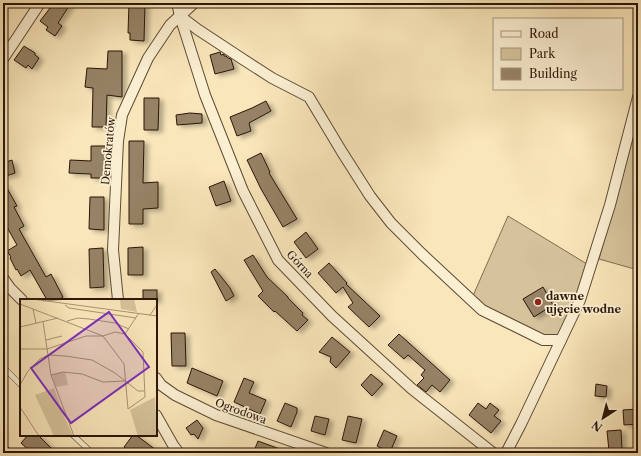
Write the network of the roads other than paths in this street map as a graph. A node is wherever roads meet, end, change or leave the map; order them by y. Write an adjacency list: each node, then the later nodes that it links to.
1 (40, 3): 5 (street)
2 (177, 3): 4 (street, Górna)
3 (194, 3): 4 (street, Demokratów)
4 (180, 16): 9 (street, Demokratów); 10 (street); 21 (street, Górna)
5 (3, 59)
6 (638, 97): 10 (street)
7 (3, 278): 8 (street)
8 (21, 299)
9 (118, 299)
10 (561, 340): 22 (street)
11 (3, 365): 13 (lane)
12 (157, 379): 20 (street, Ogrodowa)
13 (20, 384)
14 (157, 417): 19 (street)
15 (74, 436): 18 (lane)
16 (3, 450): 17 (street)
17 (6, 453)
18 (92, 453)
19 (178, 453)
20 (326, 453)
21 (493, 453)
22 (506, 453)

